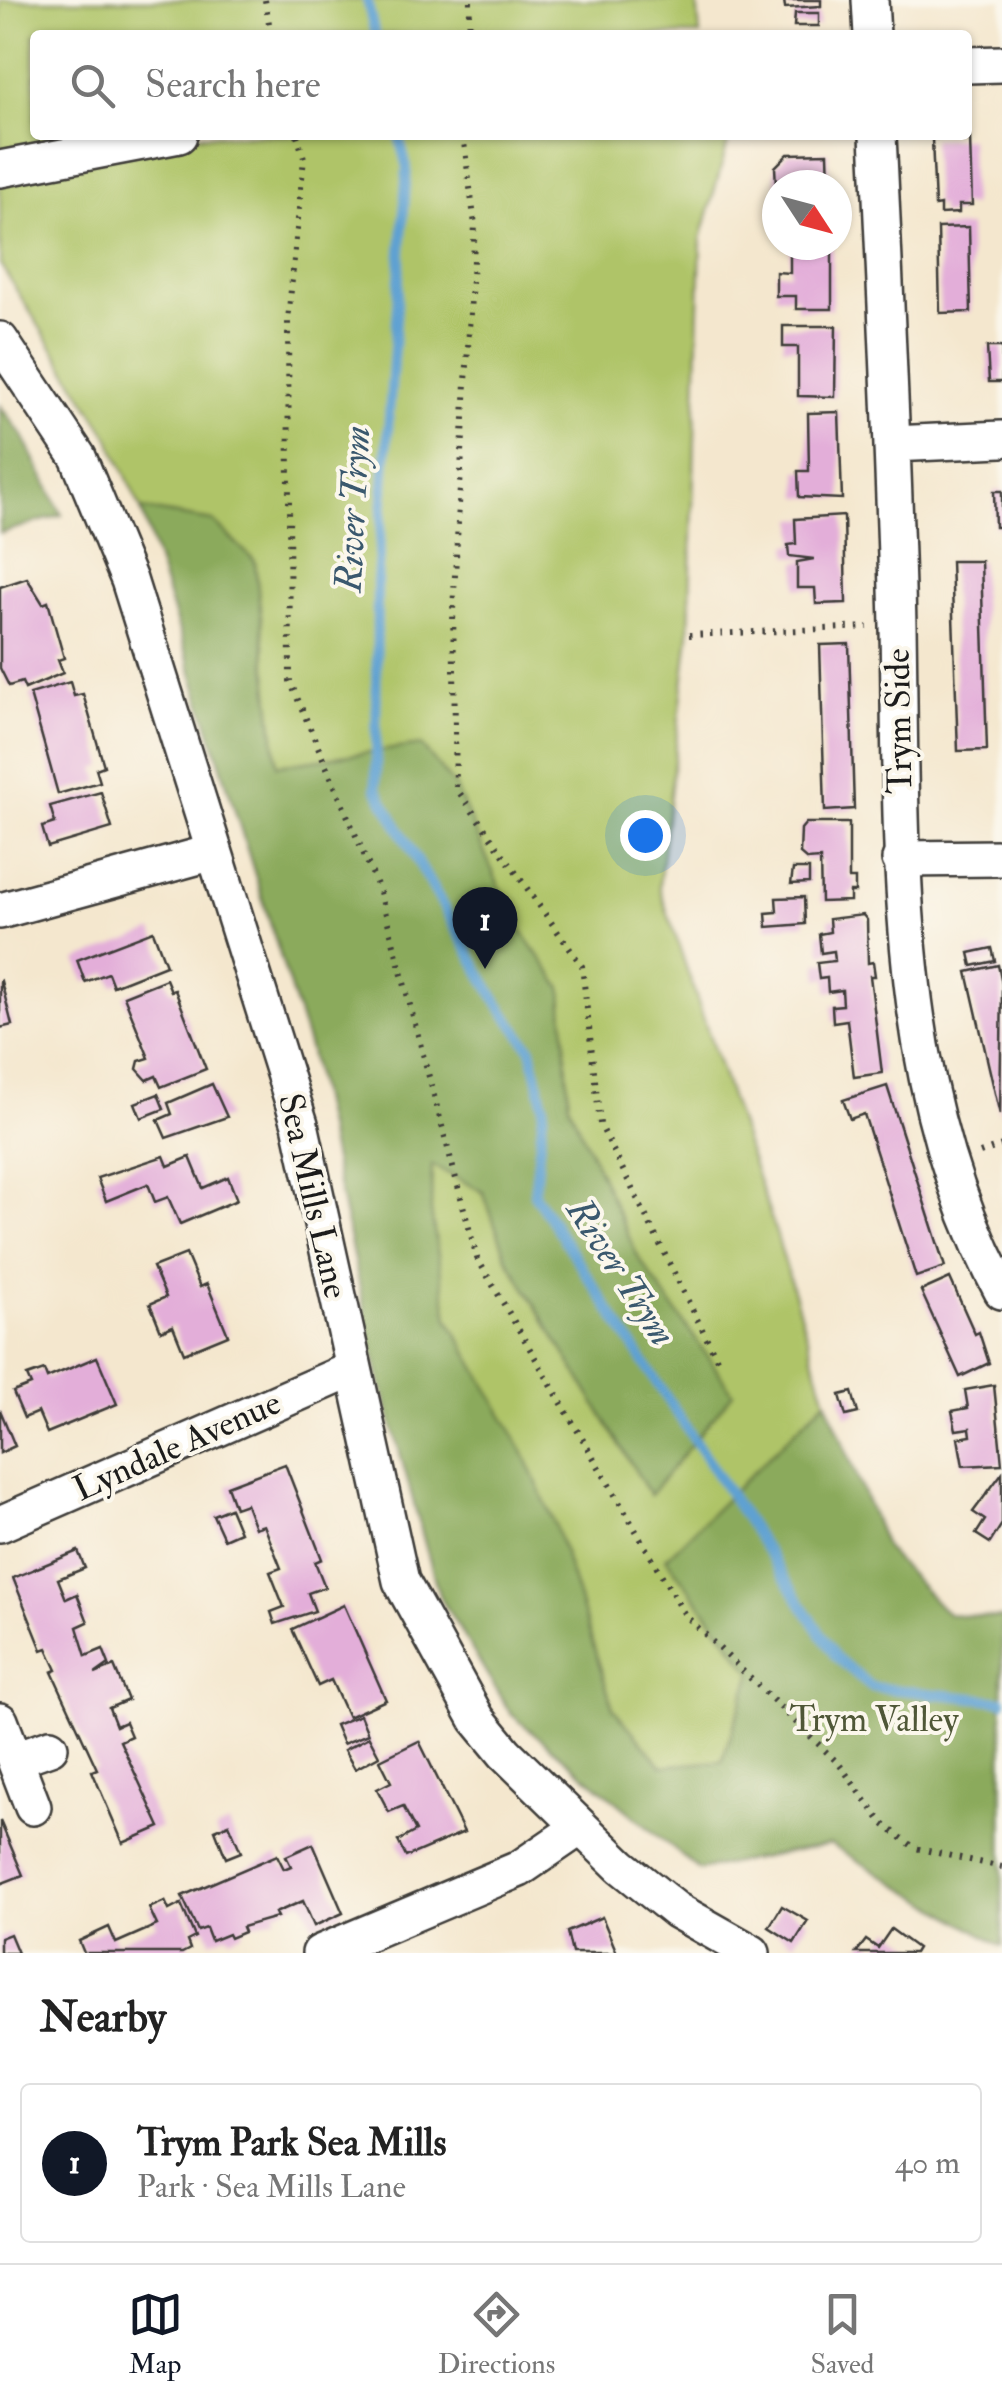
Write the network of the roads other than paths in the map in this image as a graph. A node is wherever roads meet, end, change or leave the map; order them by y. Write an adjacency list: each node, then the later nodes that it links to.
1 (870, 0): 2 (street)
2 (872, 30)
3 (1002, 64): 4 (street)
4 (972, 65)
5 (153, 140): 7 (street)
6 (878, 140): 10 (street, Trym Side)
7 (0, 169)
8 (0, 340): 11 (street, Sea Mills Lane)
9 (1002, 439): 10 (street)
10 (893, 444): 13 (street, Trym Side)
11 (214, 852): 14 (street); 16 (street, Sea Mills Lane)
12 (1002, 858): 13 (street)
13 (900, 859): 15 (street, Trym Side)
14 (0, 911)
15 (1002, 1291)
16 (353, 1368): 17 (street, Lyndale Avenue); 22 (street, Sea Mills Lane)
17 (0, 1524)
18 (0, 1720): 20 (street)
19 (50, 1747): 20 (street)
20 (16, 1760): 21 (street)
21 (33, 1807)
22 (579, 1828): 23 (street); 24 (street, Sea Mills Lane)
23 (320, 1953)
24 (752, 1953)

